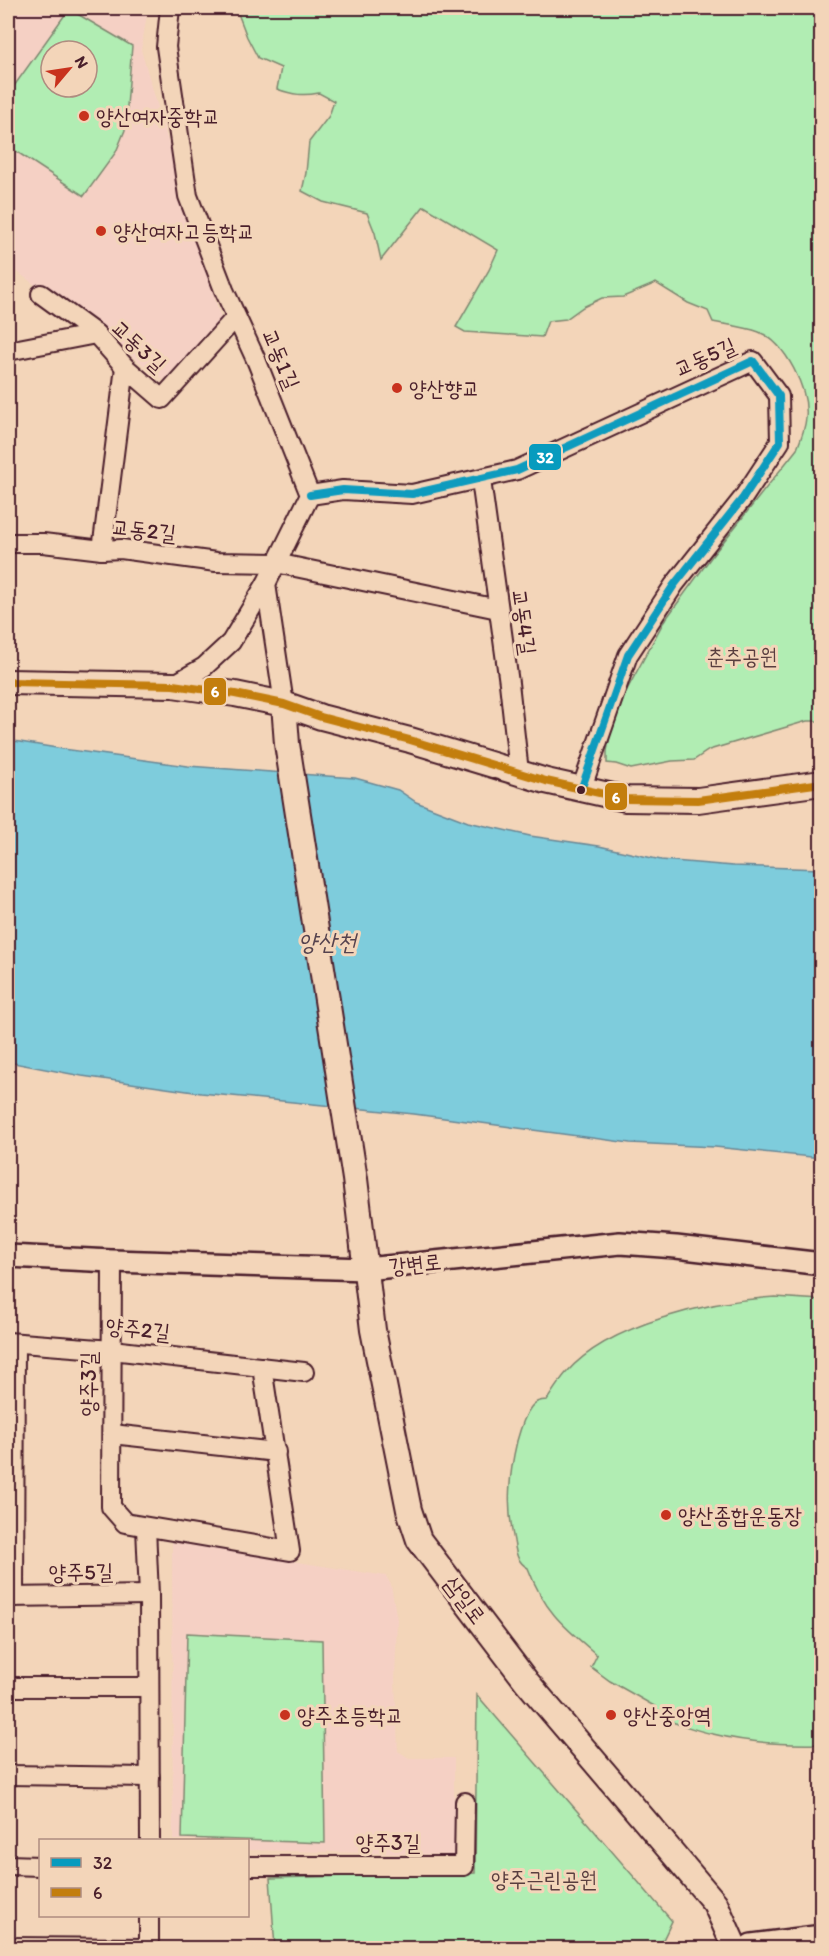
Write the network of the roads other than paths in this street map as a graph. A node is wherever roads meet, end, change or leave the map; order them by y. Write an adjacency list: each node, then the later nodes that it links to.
1 (170, 8): 3 (street, 교동1길)
2 (41, 294): 4 (street)
3 (236, 317): 6 (street, 교동3길); 8 (street, 교동1길)
4 (96, 334): 5 (street, 교동3길); 6 (street, 교동3길)
5 (8, 351)
6 (125, 367): 10 (street)
7 (481, 480): 8 (street, 교동5길); 13 (street, 교동4길); 19 (street, 교동5길)
8 (310, 495): 11 (street)
9 (8, 543): 10 (street, 교동2길)
10 (102, 550): 11 (street, 교동2길)
11 (276, 563): 12 (street); 13 (street, 교동2길)
12 (266, 584): 15 (street); 16 (street)
13 (498, 609): 17 (street, 교동4길)
14 (8, 682): 15 (main road)
15 (173, 685): 16 (main road)
16 (284, 704): 17 (main road); 23 (main road, 삼일로)
17 (519, 772): 19 (main road)
18 (822, 783): 19 (main road)
19 (581, 790)
20 (8, 1256): 21 (street, 강변로)
21 (112, 1261): 23 (street, 강변로); 25 (street, 양주3길)
22 (822, 1264): 23 (street, 강변로)
23 (366, 1269): 47 (main road, 삼일로)
24 (11, 1342): 25 (street, 양주2길); 32 (street, 양주5길)
25 (112, 1350): 26 (street, 양주2길); 28 (street, 양주3길)
26 (262, 1367): 27 (street, 양주2길); 29 (street)
27 (304, 1372)
28 (112, 1434): 29 (street, 양주3길); 30 (street, 양주3길)
29 (276, 1452): 30 (street, 양주3길)
30 (146, 1528): 31 (street)
31 (149, 1596): 32 (street, 양주5길); 34 (street)
32 (11, 1597)
33 (8, 1687): 34 (street)
34 (148, 1687): 36 (street)
35 (8, 1775): 36 (street)
36 (150, 1777): 38 (street)
37 (465, 1802): 41 (street, 양주3길)
38 (150, 1839)
39 (8, 1865): 40 (street)
40 (39, 1866)
41 (249, 1866)
42 (149, 1917): 46 (street)
43 (822, 1939): 48 (main road)
44 (8, 1947): 45 (street)
45 (49, 1948): 46 (street)
46 (149, 1948)
47 (735, 1948)
48 (752, 1948)

